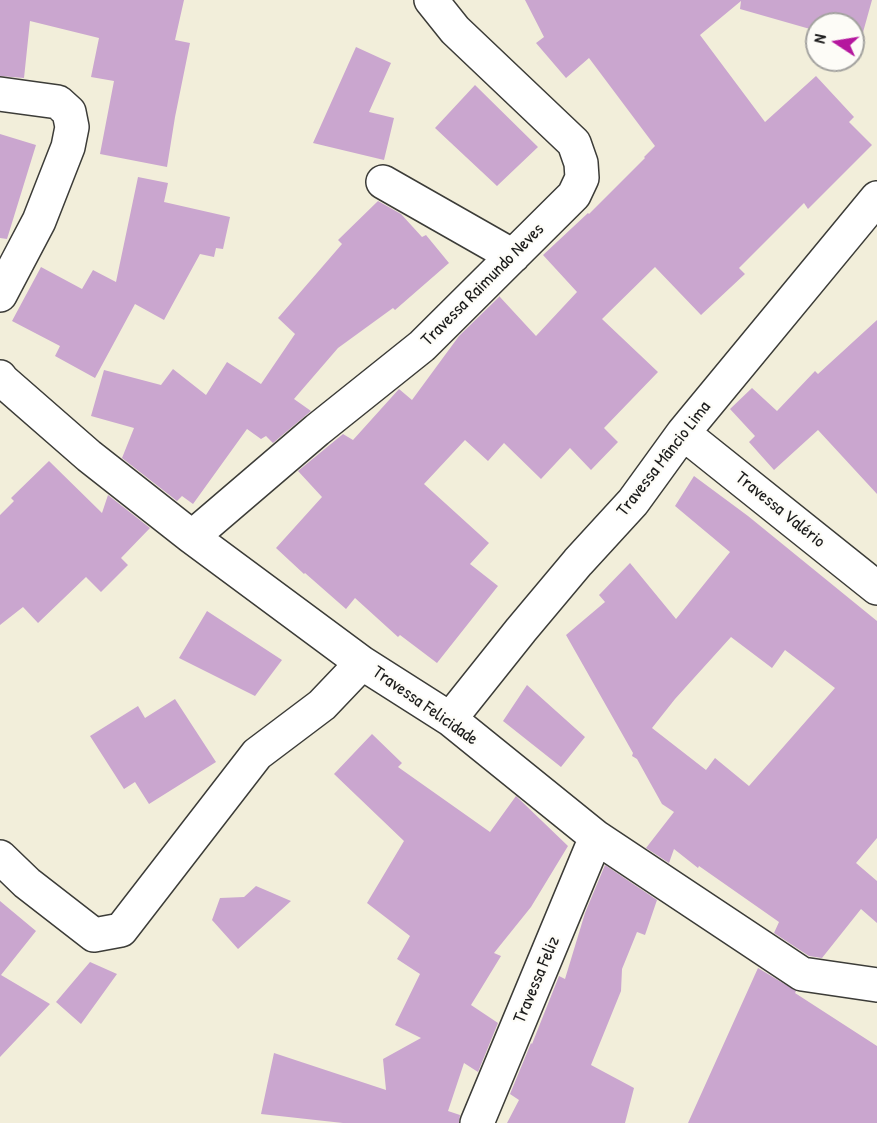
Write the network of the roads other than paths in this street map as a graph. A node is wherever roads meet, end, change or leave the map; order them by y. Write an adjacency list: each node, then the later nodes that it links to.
1 (431, 0): 5 (street, Travessa Raimundo Neves)
2 (0, 94): 6 (street)
3 (383, 182): 5 (street)
4 (877, 198): 8 (street, Travessa Mâncio Lima)
5 (513, 256): 9 (street, Travessa Raimundo Neves)
6 (0, 295)
7 (0, 377): 9 (street, Travessa Felicidade)
8 (683, 433): 10 (street, Travessa Valério); 12 (street, Travessa Mâncio Lima)
9 (192, 537): 11 (street, Travessa Felicidade)
10 (877, 588)
11 (362, 663): 12 (street, Travessa Felicidade); 14 (street)
12 (450, 719): 13 (street, Travessa Felicidade)
13 (596, 837): 15 (street, Travessa Felicidade); 16 (street, Travessa Feliz)
14 (0, 857)
15 (877, 985)
16 (477, 1123)

